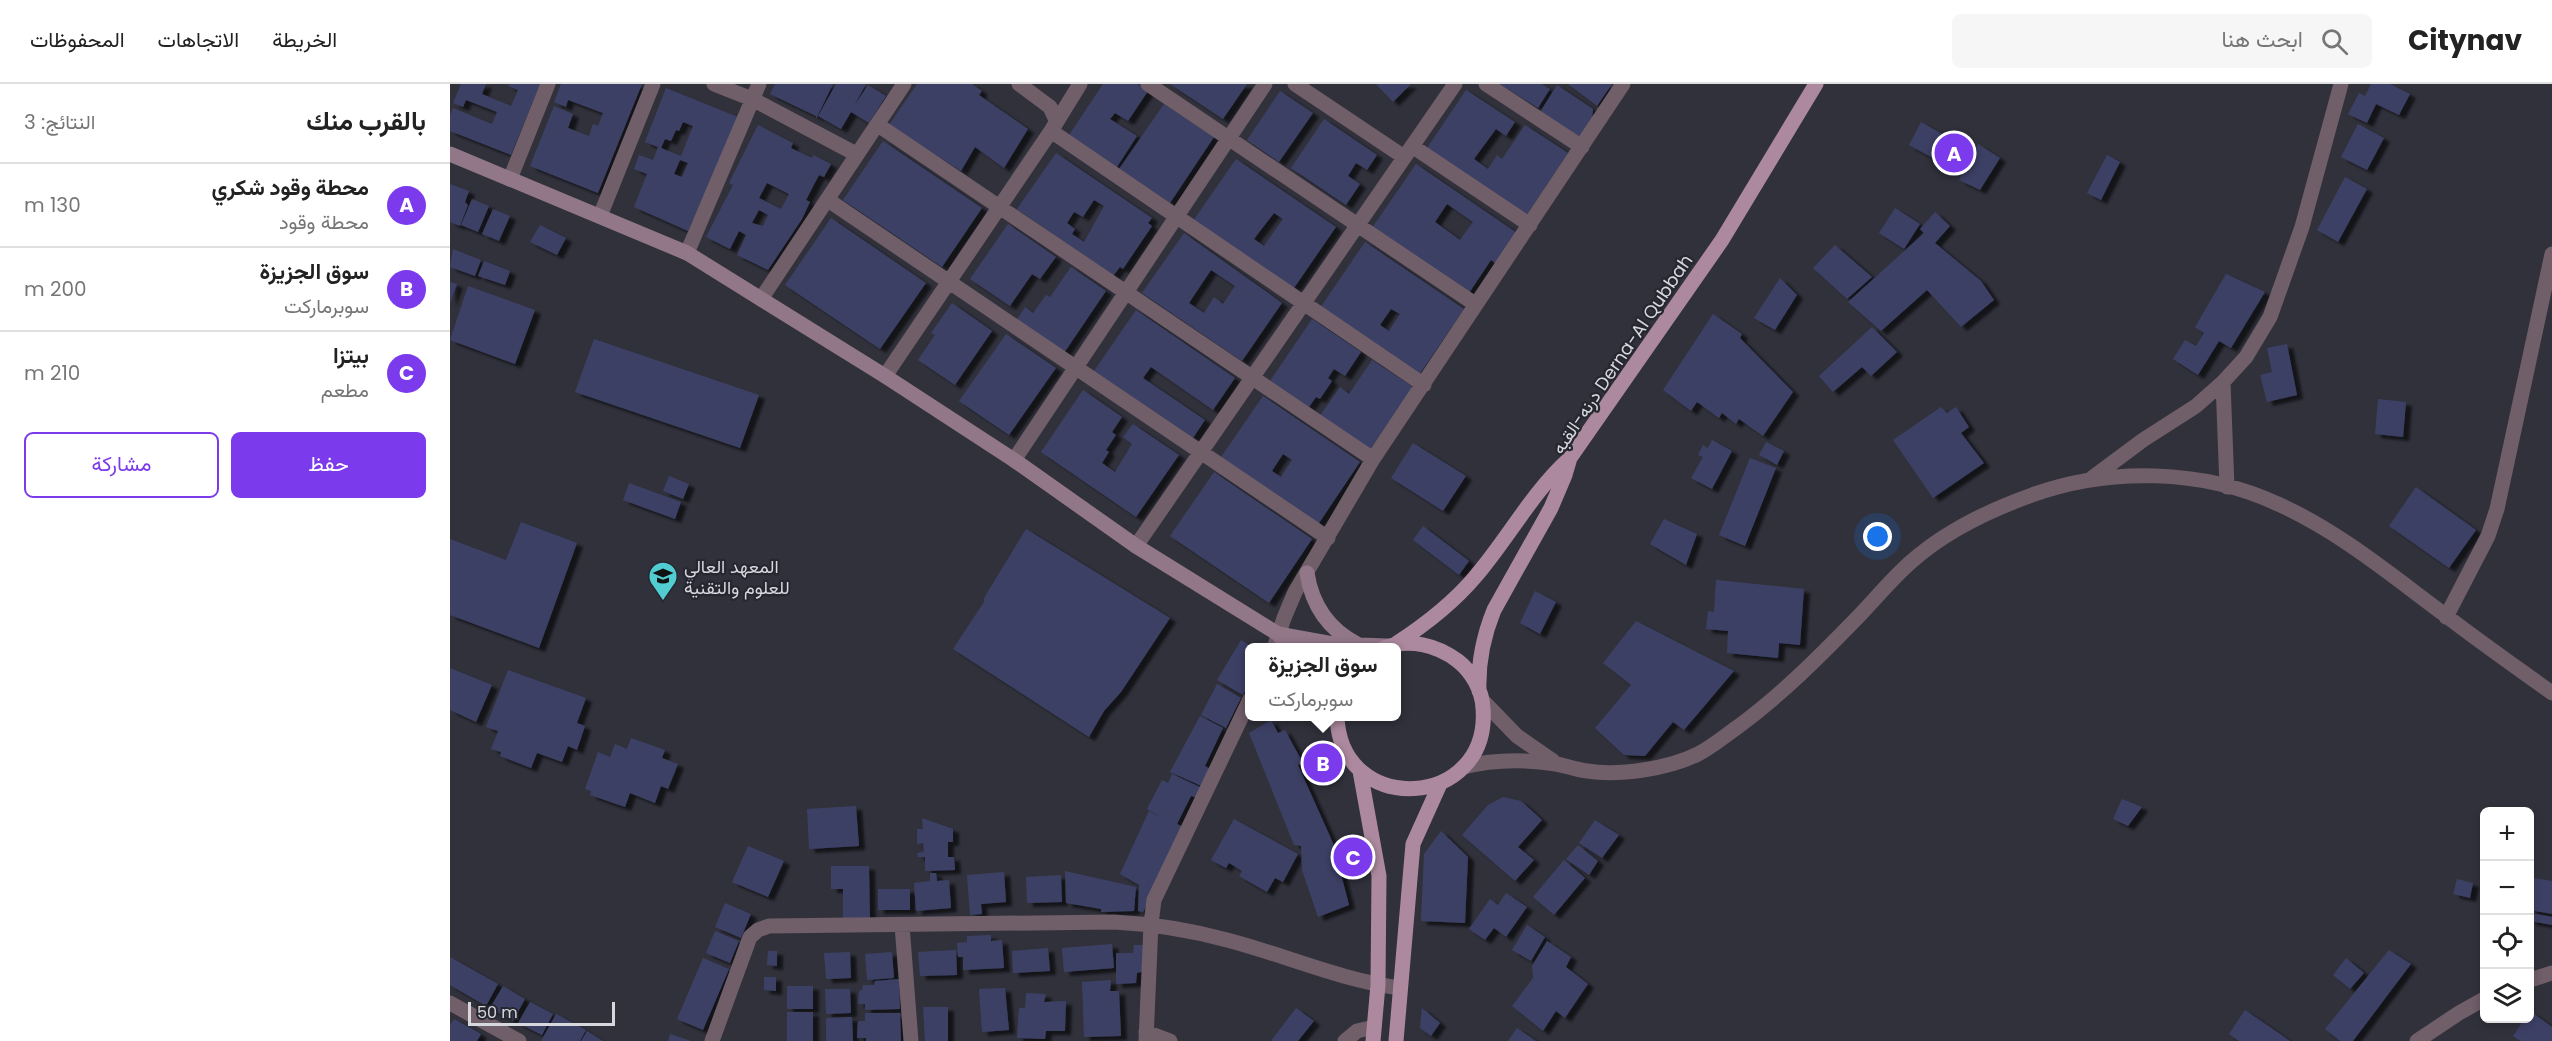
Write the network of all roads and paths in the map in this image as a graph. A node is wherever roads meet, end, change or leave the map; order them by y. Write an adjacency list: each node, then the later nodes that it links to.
1 (548, 84): 24 (street)
2 (653, 84): 27 (street)
3 (714, 84): 16 (street)
4 (759, 84): 16 (street)
5 (904, 84): 17 (street)
6 (1019, 84): 18 (street)
7 (1080, 84): 18 (street)
8 (1148, 84): 19 (street)
9 (1266, 84): 19 (street)
10 (1295, 84): 21 (street)
11 (1455, 84): 21 (street)
12 (1486, 84): 20 (street)
13 (1623, 84): 20 (street)
14 (1816, 84): 44 (main road, درنه-القبه Derna-Al Qubbah)
15 (2341, 84): 41 (street)
16 (752, 99): 23 (street); 31 (street)
17 (878, 124): 23 (street); 26 (street)
18 (1054, 125): 26 (street); 28 (street)
19 (1229, 138): 28 (street); 29 (street)
20 (1582, 147): 30 (street)
21 (1408, 152): 29 (street); 30 (street)
22 (450, 154): 24 (main road)
23 (856, 154): 25 (street)
24 (510, 179): 27 (main road)
25 (828, 200): 33 (street); 35 (street)
26 (1000, 206): 33 (street); 34 (street)
27 (600, 216): 31 (main road)
28 (1177, 216): 34 (street); 36 (street)
29 (1357, 225): 36 (street); 37 (street)
30 (1530, 225): 37 (street)
31 (687, 253): 35 (main road)
32 (2552, 254): 52 (street)
33 (948, 282): 38 (street); 39 (street)
34 (1127, 292): 38 (street); 40 (street)
35 (761, 299): 39 (main road)
36 (1304, 303): 40 (street); 42 (street)
37 (1475, 304): 42 (street)
38 (1075, 368): 43 (street); 46 (street)
39 (885, 376): 46 (main road)
40 (1252, 377): 43 (street); 45 (street)
41 (2223, 382): 47 (street); 48 (street)
42 (1424, 385): 45 (street)
43 (1200, 453): 49 (street); 50 (street)
44 (1570, 458): 56 (main road); 59 (main road, درنه-القبه Derna-Al Qubbah)
45 (1372, 459): 49 (street)
46 (1014, 460): 50 (main road)
47 (2092, 478): 48 (street); 62 (street)
48 (2227, 487): 52 (street)
49 (1328, 538): 51 (street)
50 (1136, 546): 53 (main road)
51 (1306, 573): 53 (street); 55 (main road)
52 (2446, 616): 58 (street)
53 (1276, 641): 54 (main road)
54 (1334, 643)
55 (1355, 643)
56 (1394, 643)
57 (1401, 646): 59 (main road)
58 (2552, 693)
59 (1481, 696): 62 (street); 63 (main road, درنه-القبه Derna-Al Qubbah)
60 (1245, 709): 66 (street)
61 (1335, 721): 64 (main road)
62 (1558, 764): 63 (street)
63 (1463, 767): 65 (main road)
64 (1360, 771): 65 (main road); 70 (main road)
65 (1440, 784): 71 (main road)
66 (1151, 924): 67 (street); 70 (street); 75 (street)
67 (902, 925): 76 (street); 78 (street)
68 (2552, 974): 69 (street)
69 (2534, 979)
70 (1378, 985): 71 (street); 74 (main road)
71 (1400, 988): 81 (main road)
72 (2480, 1001): 82 (street)
73 (450, 1003): 77 (street)
74 (1374, 1034): 80 (street)
75 (1146, 1036): 79 (street)
76 (714, 1040)
77 (519, 1041)
78 (911, 1041)
79 (1170, 1041)
80 (1345, 1041)
81 (1396, 1041)
82 (2417, 1041)

